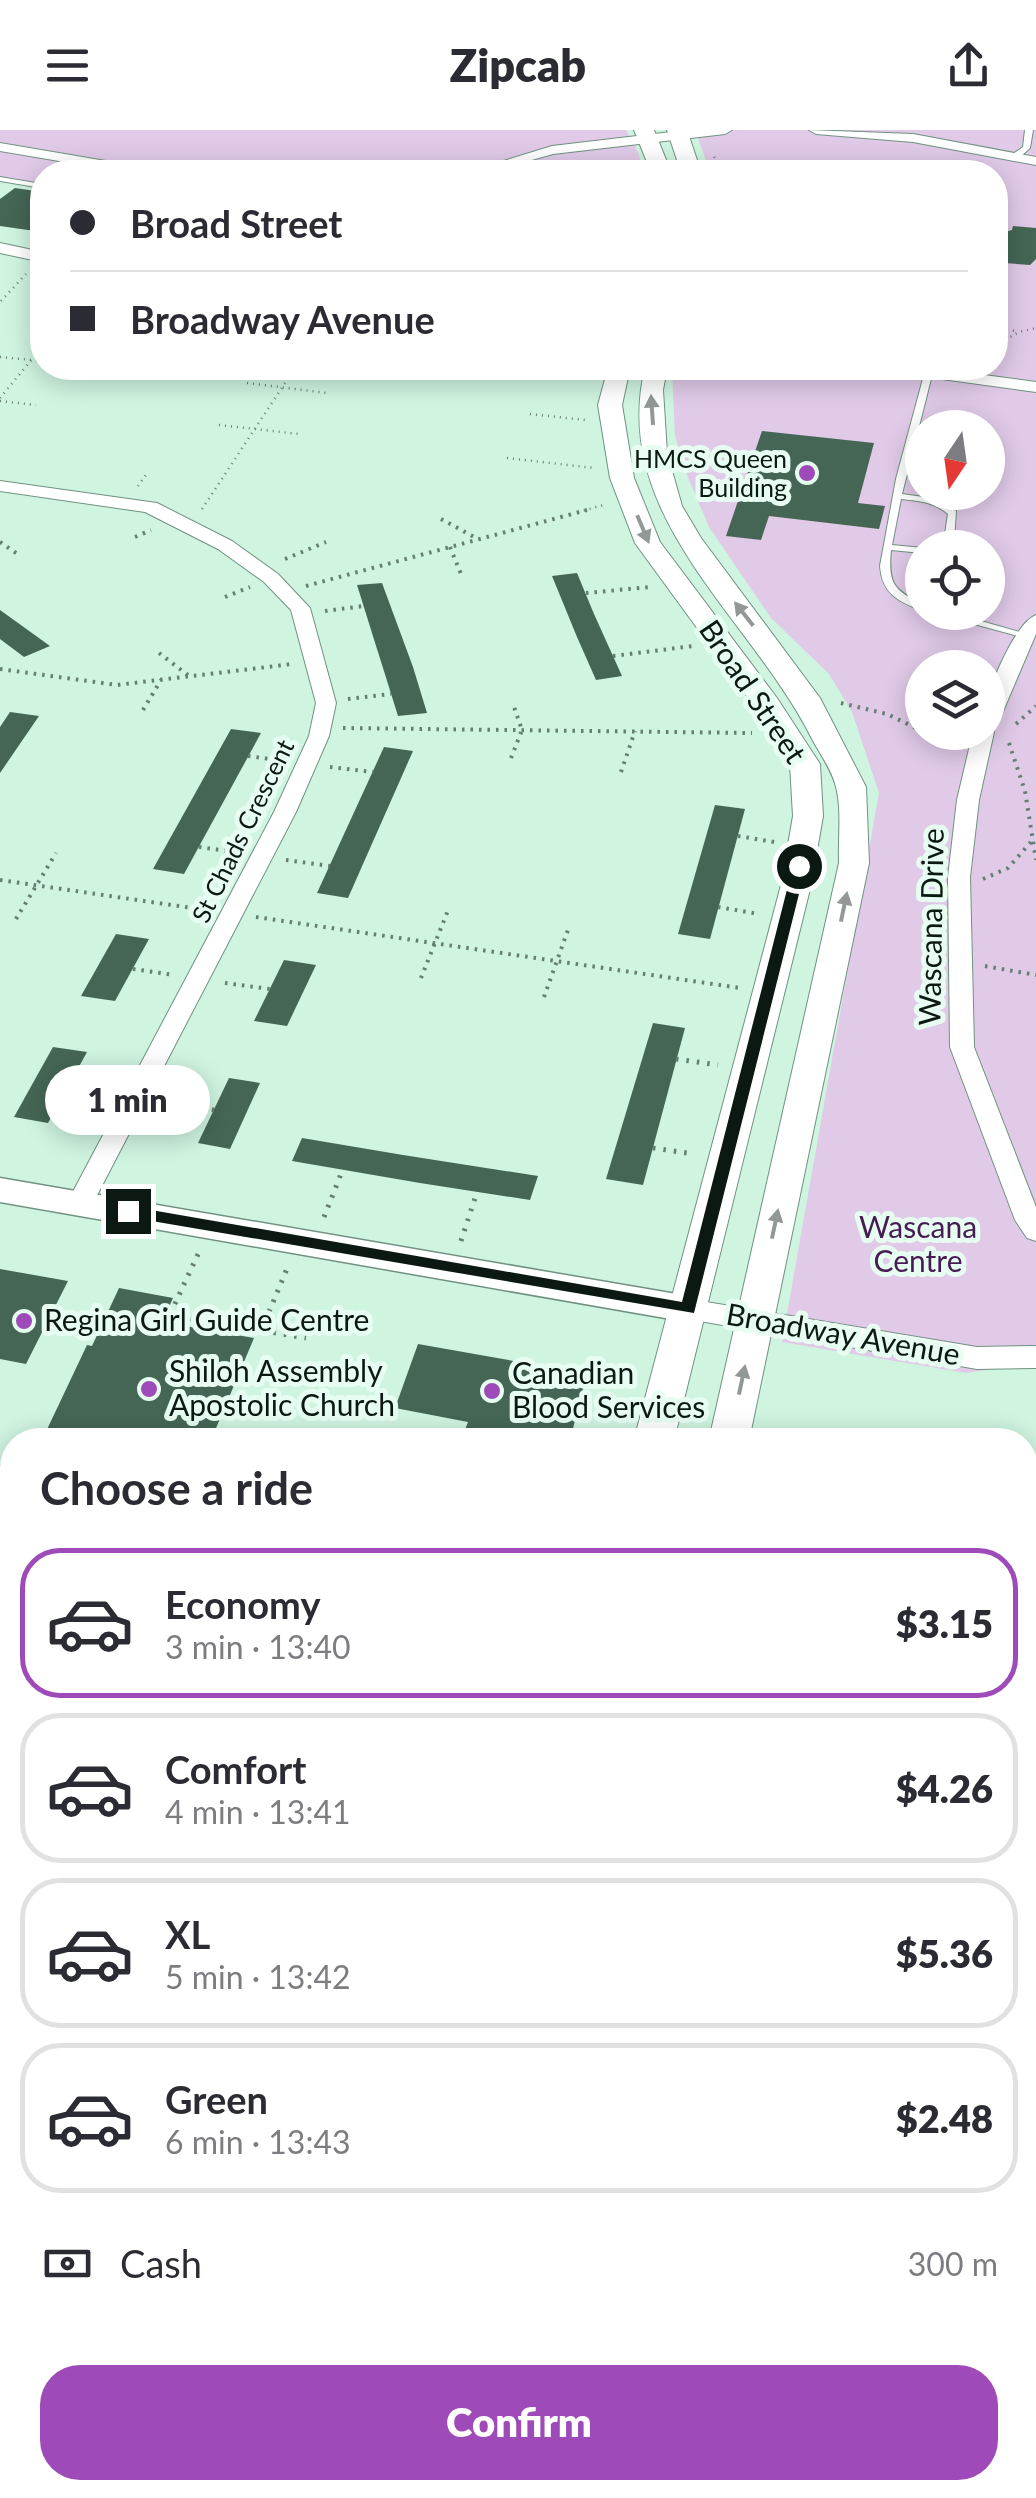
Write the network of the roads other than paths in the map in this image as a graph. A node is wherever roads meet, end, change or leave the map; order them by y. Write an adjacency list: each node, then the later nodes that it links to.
1 (725, 130): 4 (street)
2 (816, 130): 7 (street)
3 (1028, 130): 7 (lane)
4 (678, 132): 5 (street); 11 (main road)
5 (645, 134): 9 (street); 10 (main road)
6 (0, 147): 8 (street)
7 (1016, 156): 12 (street)
8 (76, 160)
9 (517, 160)
10 (655, 160)
11 (687, 160)
12 (1036, 161)
13 (0, 179): 14 (lane)
14 (30, 184)
15 (0, 248): 16 (street)
16 (30, 254)
17 (616, 380): 35 (main road, Broad Street, one-way to 35)
18 (653, 380): 36 (main road, Broad Street, one-way to 18)
19 (927, 380): 23 (lane)
20 (989, 380): 21 (street)
21 (1036, 387)
22 (0, 486): 33 (street, St Chads Crescent)
23 (898, 496): 24 (lane); 25 (lane)
24 (950, 530)
25 (888, 547): 26 (lane); 27 (lane)
26 (905, 548)
27 (905, 598)
28 (1005, 624): 29 (lane)
29 (1030, 628): 30 (street)
30 (1005, 685)
31 (990, 750): 34 (street, Wascana Drive)
32 (0, 1190): 33 (street, Broadway Avenue)
33 (80, 1203): 35 (street, Broadway Avenue)
34 (1036, 1231)
35 (688, 1309): 36 (street, Broadway Avenue); 38 (main road, Broad Street)
36 (755, 1320): 37 (street, Broadway Avenue); 39 (main road, Broad Street, one-way to 36)
37 (1036, 1357)
38 (657, 1428)
39 (732, 1428)

